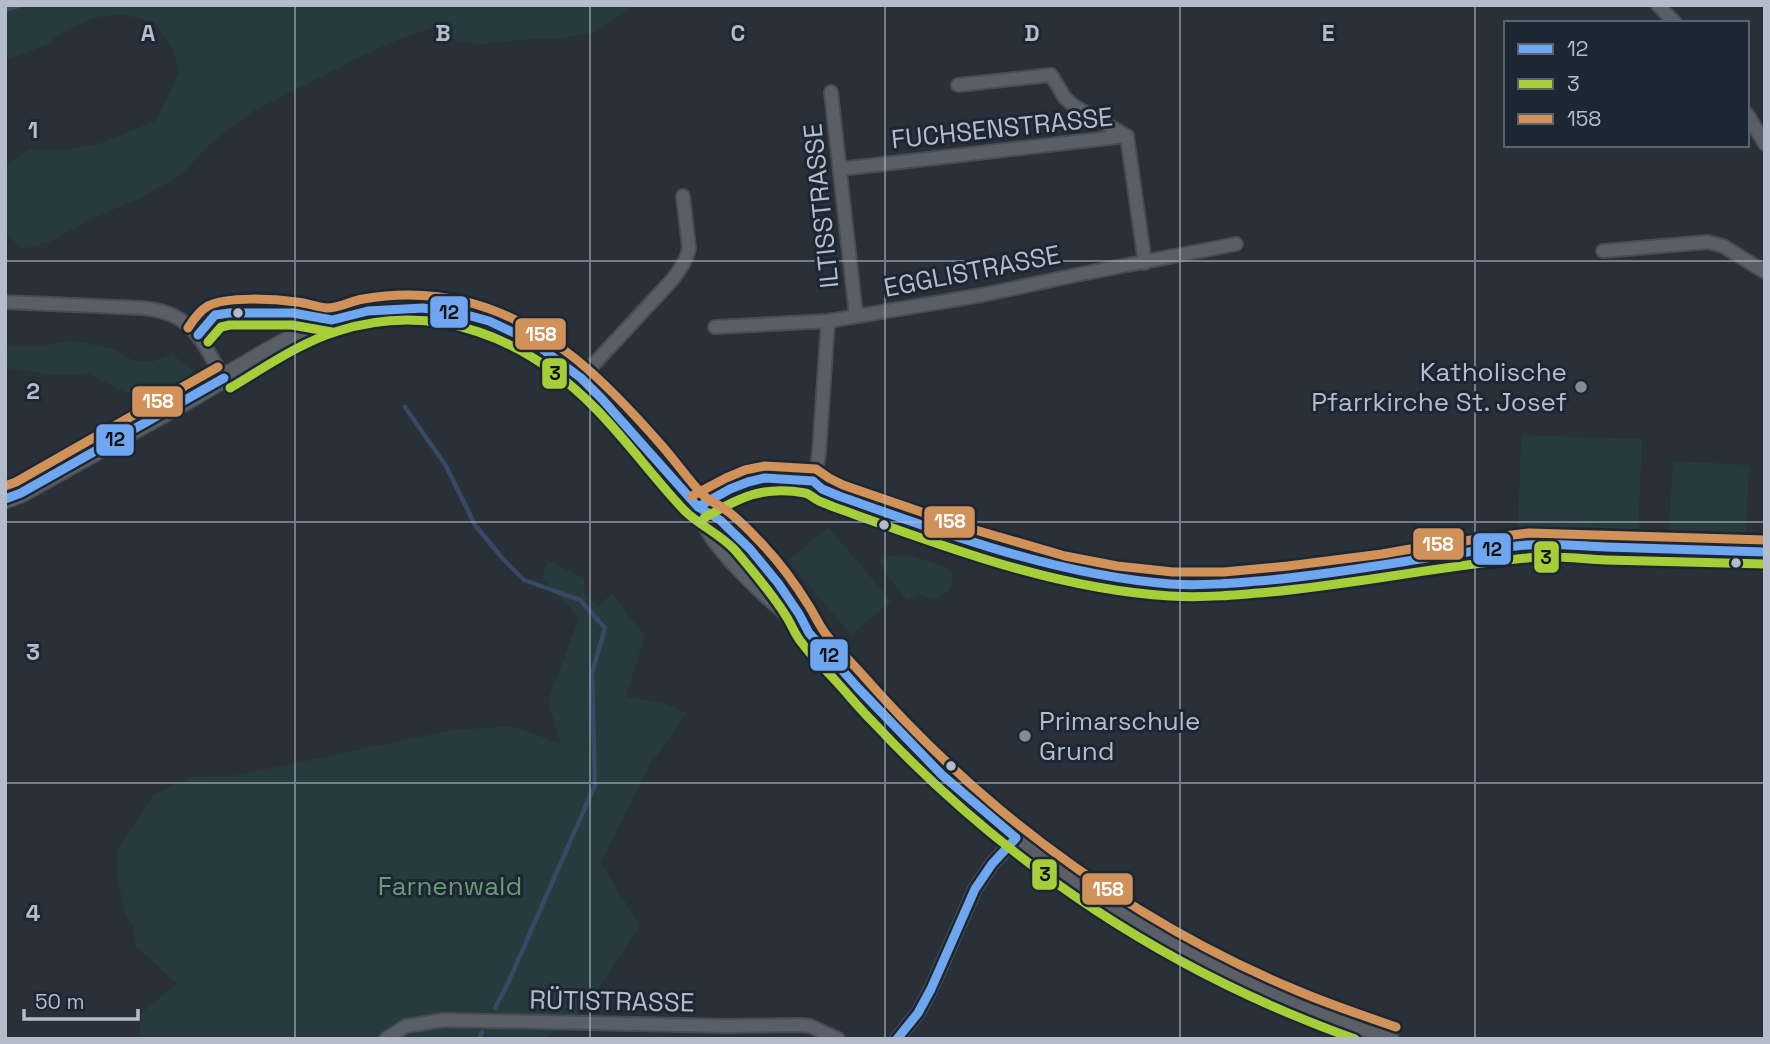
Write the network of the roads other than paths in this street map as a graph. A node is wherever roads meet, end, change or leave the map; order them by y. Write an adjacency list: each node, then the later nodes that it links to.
1 (1658, 5): 2 (street)
2 (1673, 21)
3 (958, 85): 6 (street)
4 (831, 92): 8 (street, ILTISSTRASSE)
5 (1749, 117): 7 (street)
6 (1127, 136): 8 (street, FUCHSENSTRASSE); 12 (street, FUCHSENSTRASSE)
7 (1765, 144)
8 (840, 169): 15 (street, ILTISSTRASSE)
9 (683, 196): 18 (street)
10 (1236, 244): 12 (street, EGGLISTRASSE)
11 (1603, 251): 13 (street)
12 (1145, 263): 15 (street, EGGLISTRASSE)
13 (1765, 272)
14 (5, 302): 19 (street)
15 (856, 315): 16 (street, EGGLISTRASSE)
16 (828, 321): 17 (street, EGGLISTRASSE); 20 (street, ILTISSTRASSE)
17 (715, 327)
18 (581, 378): 19 (street); 22 (street)
19 (224, 379): 21 (street)
20 (813, 481): 22 (street); 23 (street)
21 (5, 499)
22 (698, 507): 24 (street); 24 (street)
23 (1765, 552)
24 (810, 633): 25 (street)
25 (1016, 838): 28 (street); 29 (street)
26 (386, 1039): 27 (street, RÜTISTRASSE)
27 (838, 1039)
28 (897, 1039)
29 (1392, 1039)

